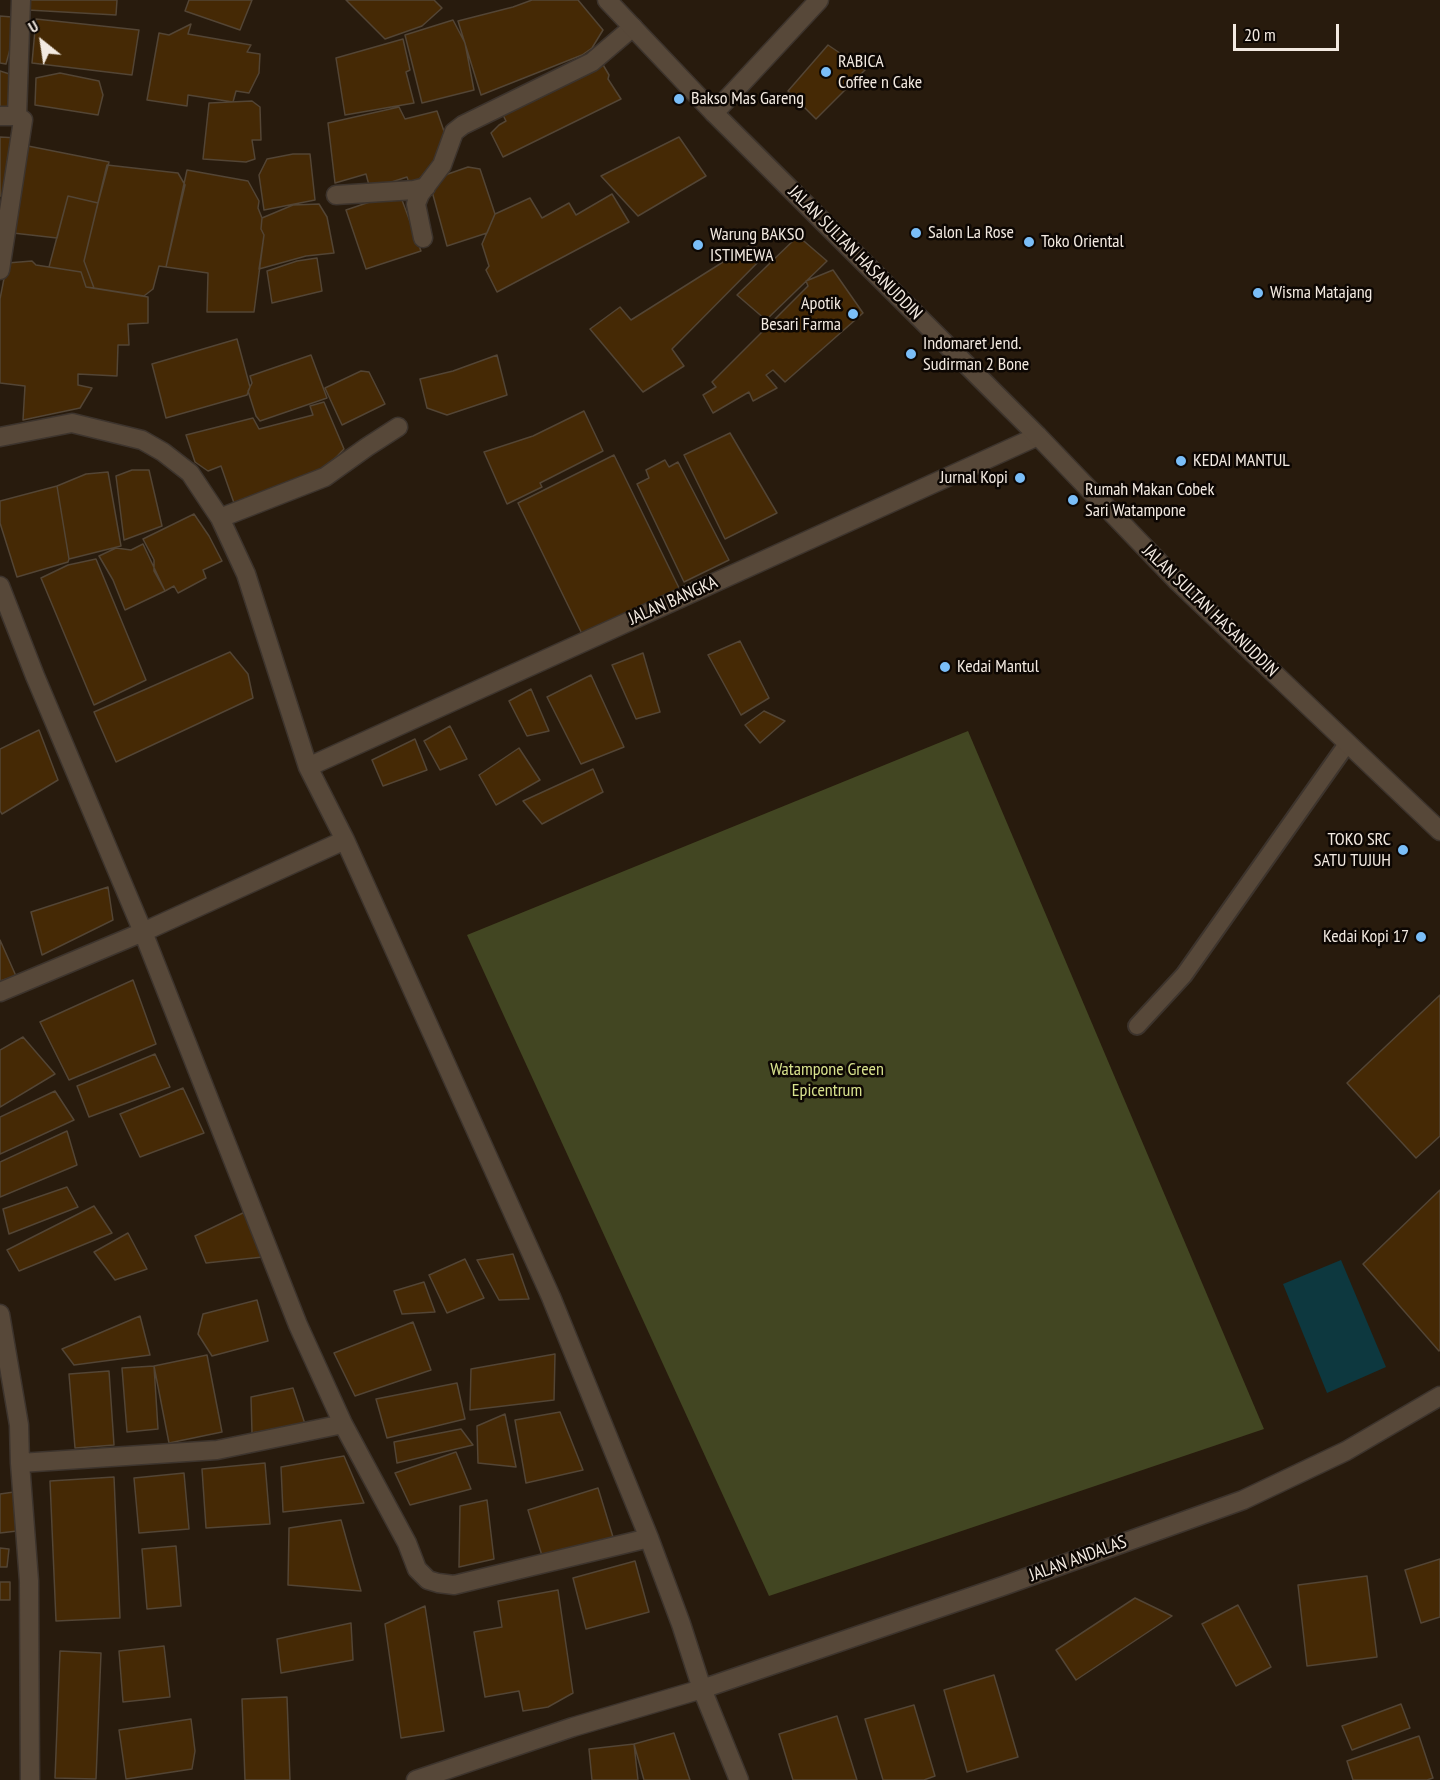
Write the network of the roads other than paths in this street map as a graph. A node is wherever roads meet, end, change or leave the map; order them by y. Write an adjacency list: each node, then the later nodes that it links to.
1 (21, 0): 6 (street)
2 (607, 0): 4 (street, JALAN SULTAN HASANUDDIN)
3 (819, 0): 5 (street)
4 (633, 27): 5 (street, JALAN SULTAN HASANUDDIN); 7 (street)
5 (714, 112): 12 (street, JALAN SULTAN HASANUDDIN)
6 (8, 116): 10 (street)
7 (426, 187): 8 (street); 9 (street)
8 (336, 195)
9 (423, 238)
10 (0, 270)
11 (398, 427): 14 (street)
12 (1038, 436): 16 (street, JALAN SULTAN HASANUDDIN); 17 (street, JALAN BANGKA)
13 (0, 437): 14 (street)
14 (220, 518): 17 (street)
15 (0, 586): 20 (street)
16 (1347, 744): 18 (street, JALAN SULTAN HASANUDDIN); 22 (lane)
17 (308, 767): 19 (street)
18 (1440, 831)
19 (345, 840): 20 (street); 27 (street)
20 (143, 932): 21 (street); 25 (street)
21 (0, 992)
22 (1137, 1026)
23 (0, 1314): 26 (street)
24 (1440, 1396): 28 (street, JALAN ANDALAS)
25 (343, 1424): 26 (street); 27 (street)
26 (20, 1463): 29 (street)
27 (649, 1538): 28 (street)
28 (702, 1689): 30 (street, JALAN ANDALAS); 31 (street)
29 (30, 1780)
30 (416, 1780)
31 (739, 1780)

